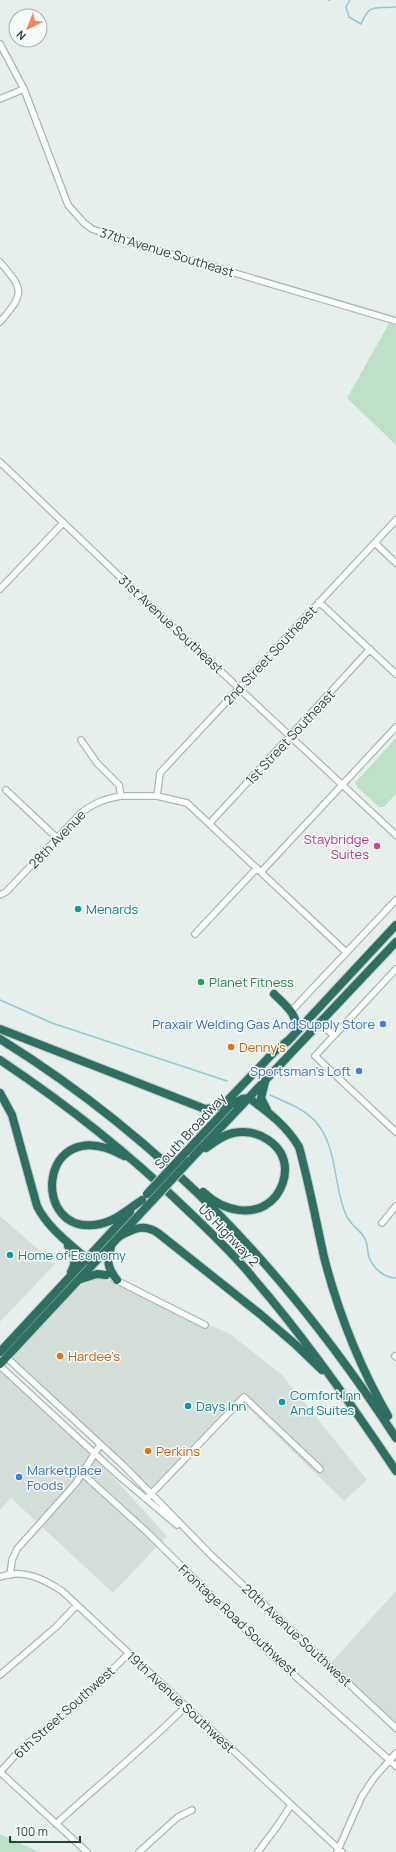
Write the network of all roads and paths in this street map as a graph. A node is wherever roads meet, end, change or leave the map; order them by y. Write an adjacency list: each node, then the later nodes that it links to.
1 (0, 44): 2 (street, 37th Avenue Southeast)
2 (24, 89): 3 (street); 5 (street, 37th Avenue Southeast)
3 (0, 99)
4 (0, 262): 6 (street)
5 (396, 321)
6 (0, 322)
7 (0, 462): 9 (street, 31st Avenue Southeast)
8 (396, 520): 10 (street, 2nd Street Southeast)
9 (63, 523): 12 (street); 16 (street, 31st Avenue Southeast)
10 (375, 542): 11 (street); 13 (street, 2nd Street Southeast)
11 (396, 563)
12 (0, 589)
13 (319, 602): 14 (street); 16 (street, 2nd Street Southeast)
14 (370, 650): 15 (street); 18 (street, 1st Street Southeast)
15 (395, 670)
16 (239, 688): 18 (street, 31st Avenue Southeast); 23 (street, 2nd Street Southeast)
17 (396, 727): 20 (street)
18 (290, 736): 20 (street, 31st Avenue Southeast); 24 (street, 1st Street Southeast)
19 (81, 740): 22 (street)
20 (343, 785): 25 (street, 31st Avenue Southeast); 27 (street)
21 (6, 790): 26 (street)
22 (121, 796): 23 (street, 28th Avenue); 26 (street, 28th Avenue)
23 (157, 796): 24 (street, 28th Avenue)
24 (209, 824): 27 (street, 28th Avenue)
25 (396, 835)
26 (56, 838): 28 (street, 28th Avenue)
27 (259, 870): 31 (street); 33 (street, 28th Avenue)
28 (0, 895)
29 (396, 900): 33 (street)
30 (396, 925): 37 (highway, South Broadway)
31 (195, 934)
32 (396, 942): 38 (highway, South Broadway)
33 (346, 952): 36 (street)
34 (396, 969): 40 (street)
35 (274, 994): 41 (highway)
36 (294, 1008)
37 (309, 1018): 38 (street); 41 (highway, South Broadway)
38 (319, 1025): 40 (street); 44 (highway, South Broadway)
39 (0, 1029): 41 (highway)
40 (334, 1034): 49 (street)
41 (294, 1035): 47 (highway, South Broadway)
42 (0, 1040): 52 (highway, US Highway 2)
43 (0, 1060): 51 (highway, US Highway 2)
44 (266, 1079): 46 (highway, South Broadway); 48 (highway)
45 (0, 1093): 57 (highway)
46 (248, 1098): 47 (highway); 48 (highway); 50 (highway, South Broadway)
47 (228, 1106): 53 (highway, South Broadway, bridge)
48 (270, 1114): 68 (highway)
49 (396, 1132)
50 (190, 1160): 52 (highway); 53 (highway, South Broadway, bridge)
51 (150, 1173): 53 (highway); 67 (highway, US Highway 2)
52 (182, 1178): 69 (highway, US Highway 2)
53 (147, 1198): 56 (highway, South Broadway); 59 (highway, South Broadway)
54 (396, 1206): 55 (street)
55 (382, 1223)
56 (118, 1237): 58 (highway, South Broadway); 67 (highway)
57 (64, 1239): 59 (highway); 61 (highway)
58 (111, 1244): 59 (highway, South Broadway); 62 (highway)
59 (89, 1262): 60 (street); 61 (highway, South Broadway); 63 (highway, South Broadway)
60 (106, 1275): 62 (street); 63 (highway)
61 (66, 1280): 65 (highway, South Broadway)
62 (117, 1280): 64 (street)
63 (77, 1281): 65 (highway, South Broadway)
64 (205, 1325)
65 (3, 1354): 66 (highway, South Broadway); 70 (street, 20th Avenue Southwest)
66 (0, 1365): 71 (street, 20th Avenue Southwest)
67 (351, 1404): 73 (highway, US Highway 2)
68 (396, 1431)
69 (396, 1438)
70 (100, 1445): 71 (street); 75 (street, 20th Avenue Southwest)
71 (95, 1454): 74 (street); 76 (street, 20th Avenue Southwest)
72 (320, 1470): 75 (street)
73 (396, 1471)
74 (82, 1473): 78 (street); 86 (street, Frontage Road Southwest)
75 (151, 1494): 76 (street); 77 (street, 20th Avenue Southwest)
76 (146, 1500): 77 (street, 20th Avenue Southwest)
77 (198, 1542): 84 (street, 20th Avenue Southwest)
78 (10, 1575): 79 (street, 19th Avenue Southwest); 80 (street, 19th Avenue Southwest)
79 (0, 1577)
80 (77, 1605): 81 (street, 19th Avenue Southwest); 82 (street)
81 (129, 1653): 83 (street, 19th Avenue Southwest); 88 (street, 6th Street Southwest)
82 (0, 1675)
83 (186, 1706): 89 (street, 19th Avenue Southwest); 91 (street)
84 (396, 1728)
85 (396, 1753): 86 (street)
86 (391, 1761): 87 (street, Frontage Road Southwest); 92 (street)
87 (396, 1766)
88 (0, 1772): 91 (street)
89 (291, 1805): 92 (street, 19th Avenue Southwest); 95 (street)
90 (192, 1810): 94 (street)
91 (56, 1824): 93 (street)
92 (339, 1851)
93 (86, 1852)
94 (139, 1852)
95 (258, 1852)

